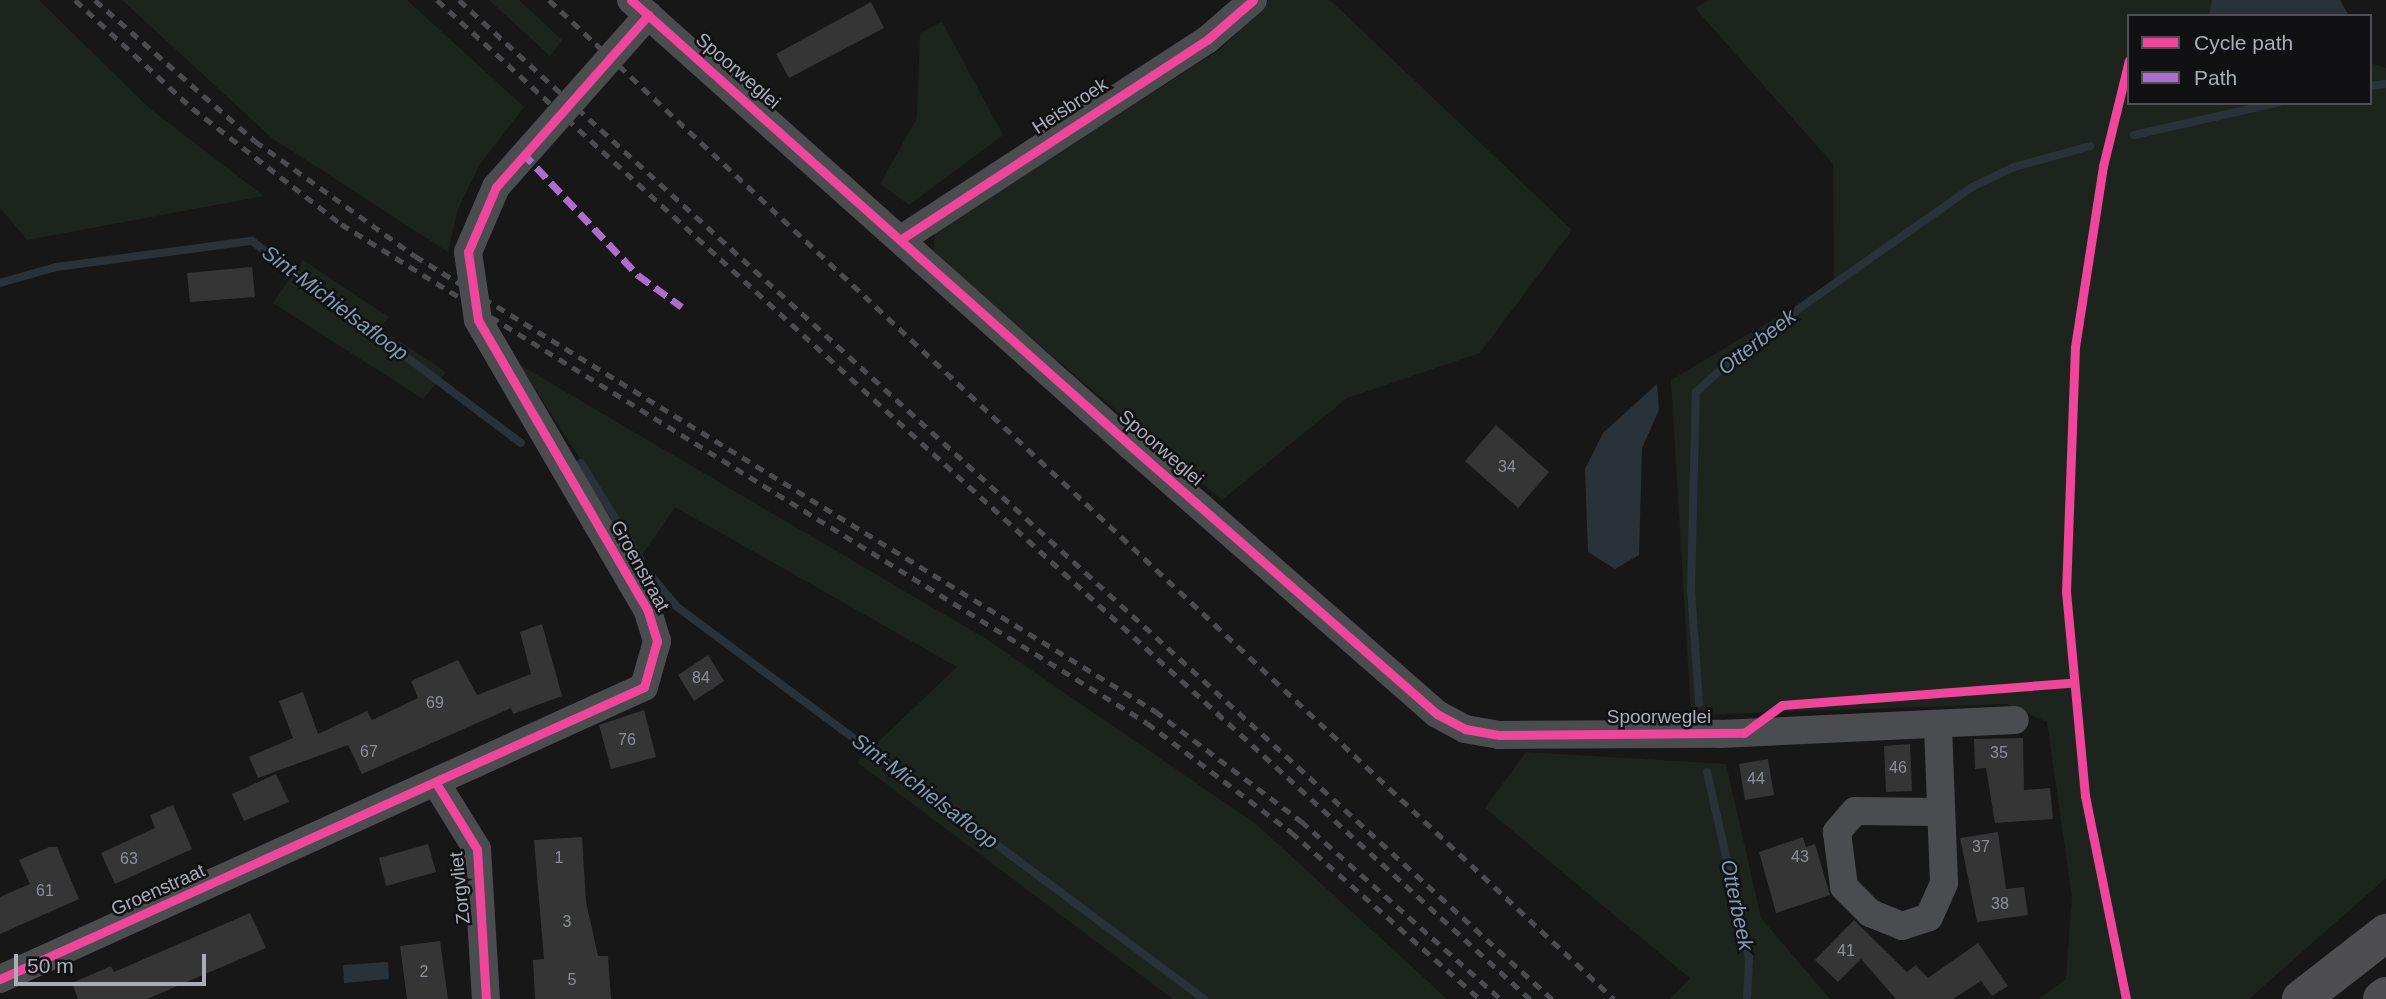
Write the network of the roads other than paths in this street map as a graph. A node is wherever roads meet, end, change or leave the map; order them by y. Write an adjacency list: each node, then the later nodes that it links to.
1 (1253, 0): 3 (street, Heisbroek)
2 (640, 7): 3 (street, Spoorweglei); 6 (street, Groenstraat)
3 (903, 238): 5 (street, Spoorweglei)
4 (2015, 720): 5 (street, Spoorweglei)
5 (1938, 724): 7 (street)
6 (436, 783): 9 (street, Groenstraat); 10 (street, Zorgvliet)
7 (1938, 812): 7 (street)
8 (2386, 933): 11 (highway)
9 (0, 979)
10 (486, 999)
11 (2301, 999)

